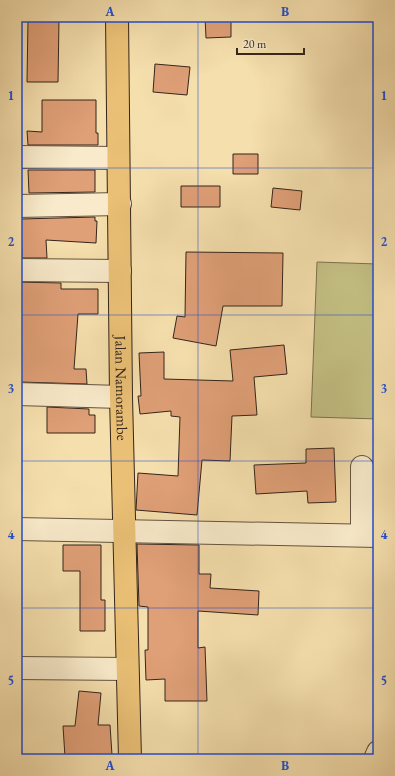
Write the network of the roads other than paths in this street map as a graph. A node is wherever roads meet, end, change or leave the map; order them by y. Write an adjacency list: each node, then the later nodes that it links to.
1 (117, 17): 3 (main road, Jalan Namorambe)
2 (17, 157): 3 (street)
3 (118, 158): 4 (main road, Jalan Namorambe)
4 (120, 204): 5 (street); 7 (main road, Jalan Namorambe)
5 (17, 206)
6 (17, 270): 7 (street)
7 (120, 271): 9 (main road, Jalan Namorambe)
8 (17, 394): 9 (street)
9 (121, 397): 12 (main road, Jalan Namorambe)
10 (362, 468): 13 (street)
11 (17, 529): 12 (street)
12 (125, 531): 13 (street); 15 (main road, Jalan Namorambe)
13 (370, 536)
14 (17, 668): 15 (street)
15 (127, 669): 17 (main road, Jalan Namorambe)
16 (378, 752): 18 (street)
17 (130, 759)
18 (375, 759)

